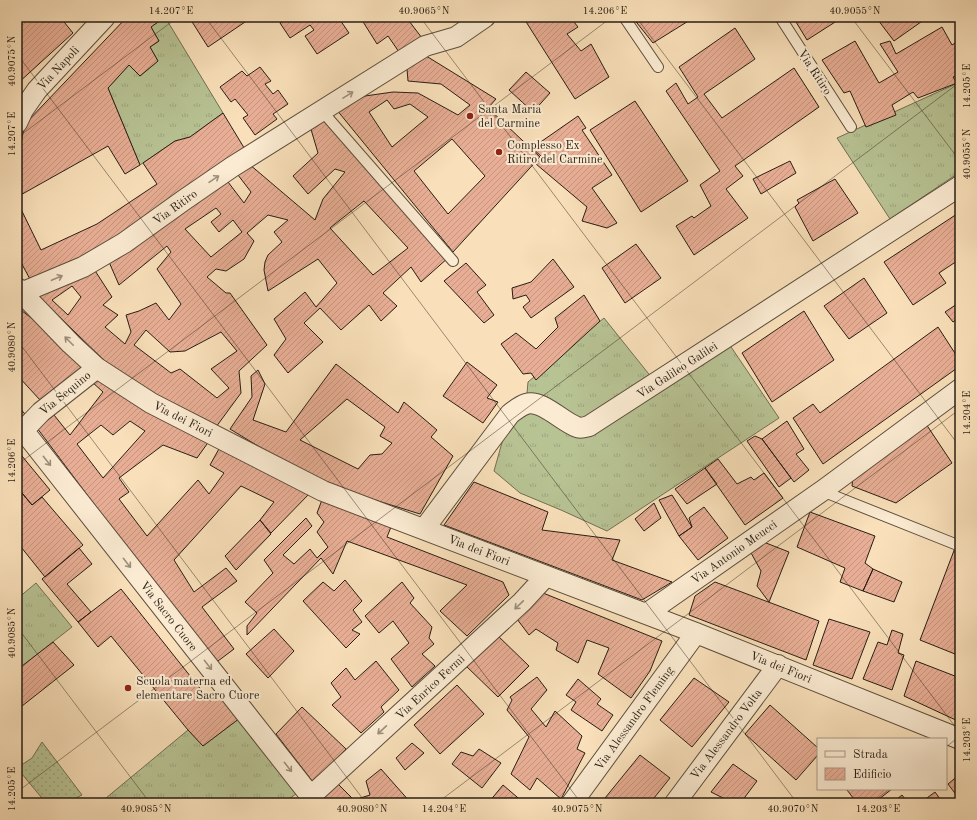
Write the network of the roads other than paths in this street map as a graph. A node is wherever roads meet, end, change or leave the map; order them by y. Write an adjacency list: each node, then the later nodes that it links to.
1 (485, 17): 6 (street, Via Ritiro, one-way to 1)
2 (624, 17): 5 (lane)
3 (780, 17): 8 (lane, Via Ritiro)
4 (94, 21): 7 (street, Via Napoli)
5 (658, 67)
6 (322, 111): 10 (lane); 11 (street, Via Ritiro, one-way to 6)
7 (17, 124)
8 (851, 127)
9 (960, 186): 16 (street, Via Galileo Galilei)
10 (453, 261)
11 (23, 294): 12 (street, Via dei Fiori, one-way to 11)
12 (97, 368): 14 (street, Via Sequino); 16 (street, Via dei Fiori)
13 (960, 389): 15 (street, Via Antonio Meucci)
14 (20, 433): 23 (street, Via Sacro Cuore, one-way to 23)
15 (822, 491): 17 (lane); 19 (street, Via Antonio Meucci)
16 (424, 529): 18 (street, Via dei Fiori)
17 (960, 546)
18 (546, 576): 19 (street, Via dei Fiori); 23 (street, Via Enrico Fermi, one-way to 23)
19 (646, 614): 20 (street, Via dei Fiori)
20 (696, 633): 21 (street, Via dei Fiori); 24 (street, Via Alessandro Fleming)
21 (778, 666): 22 (street, Via dei Fiori); 25 (street, Via Alessandro Volta)
22 (960, 739)
23 (313, 800)
24 (572, 803)
25 (675, 803)

